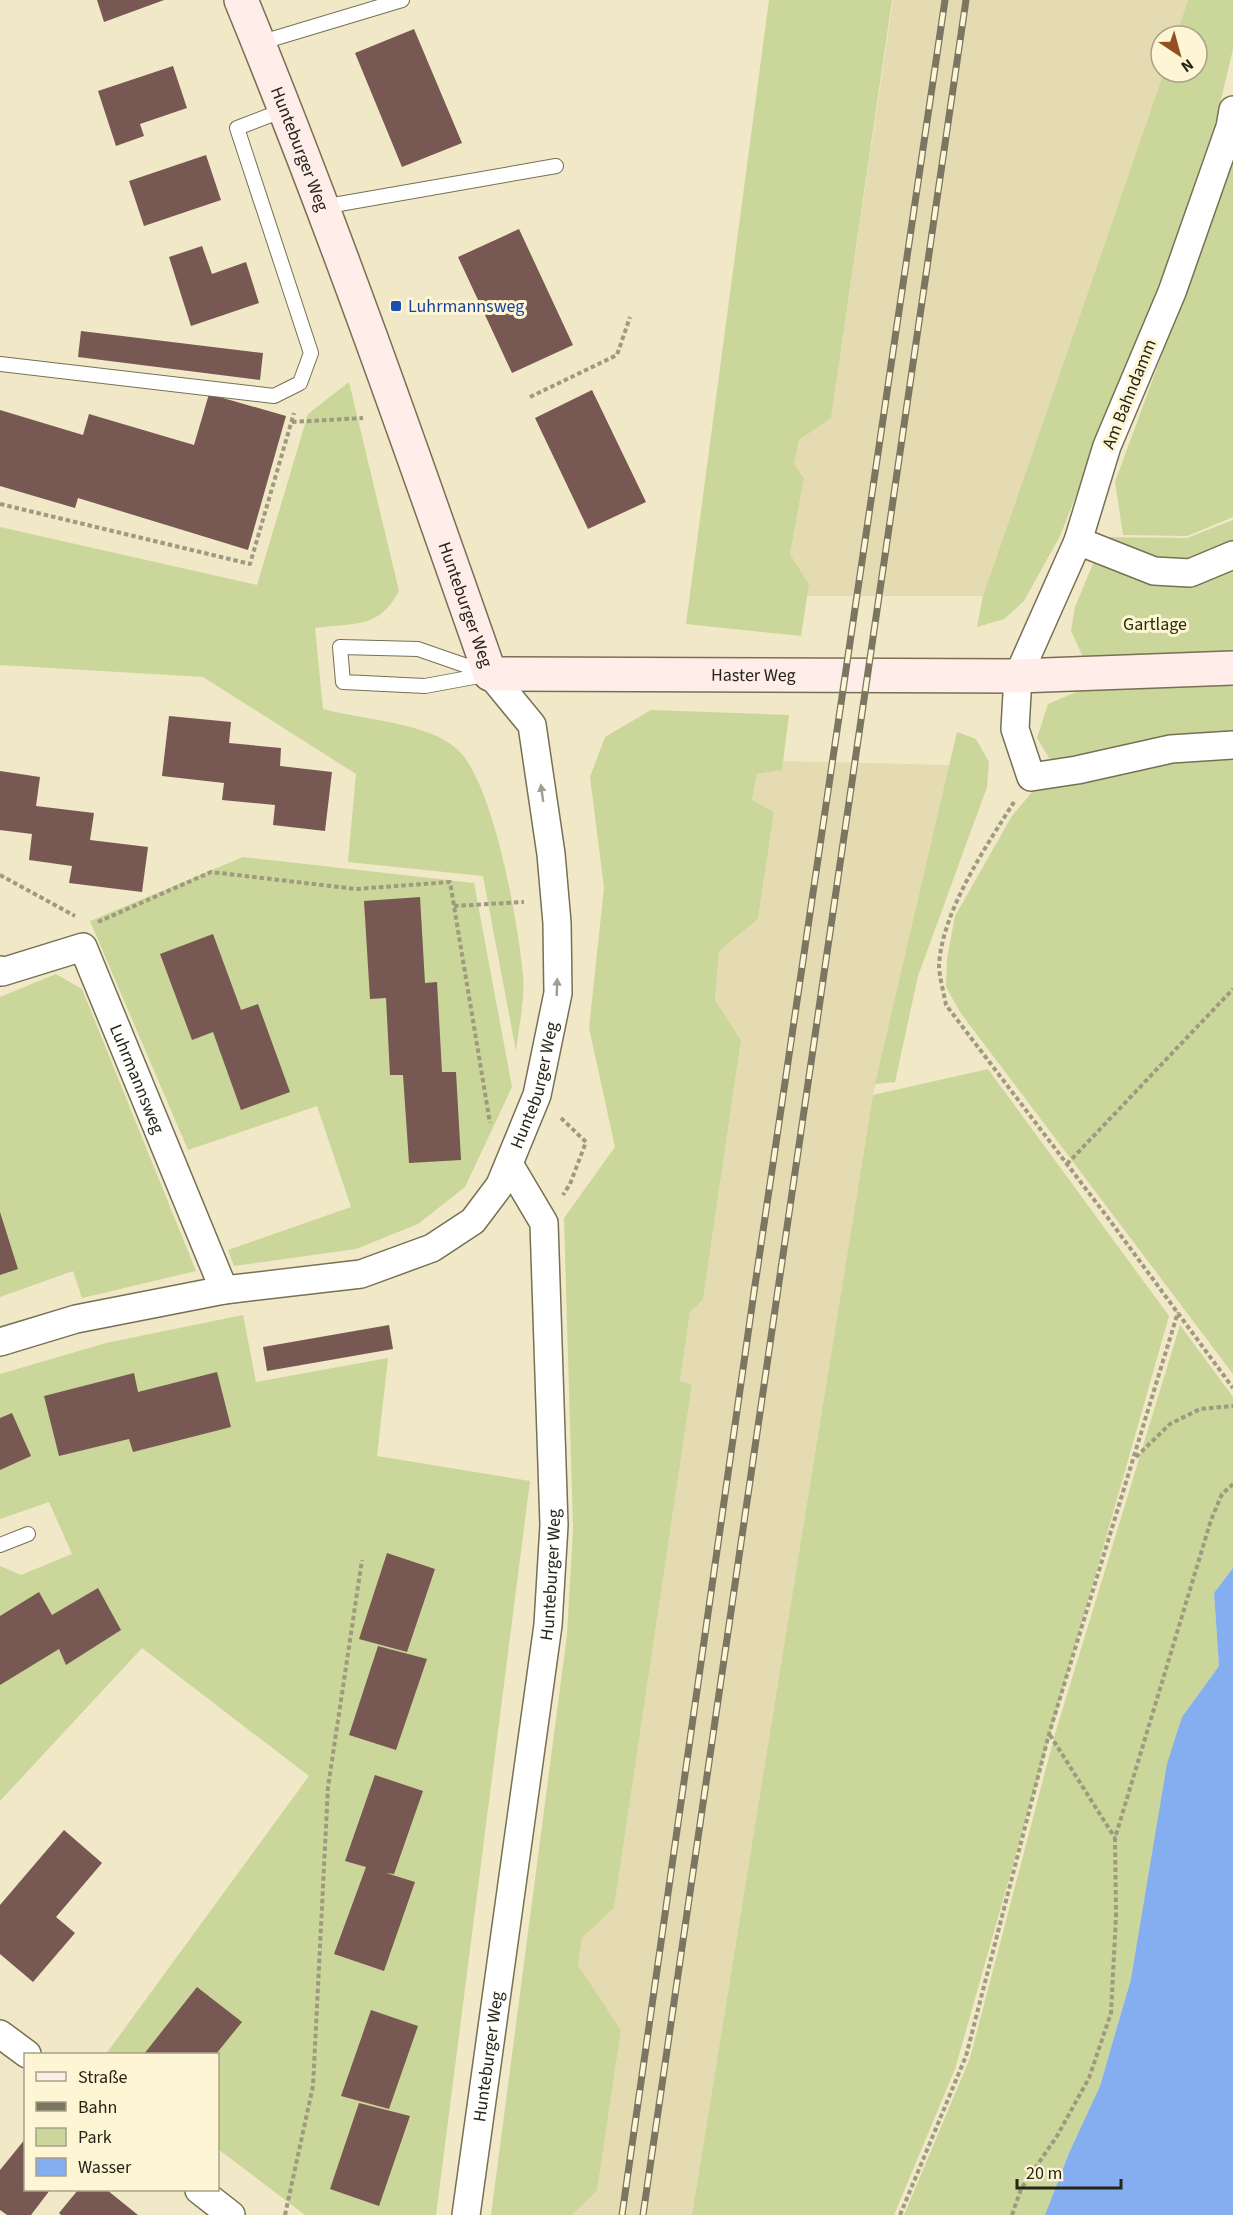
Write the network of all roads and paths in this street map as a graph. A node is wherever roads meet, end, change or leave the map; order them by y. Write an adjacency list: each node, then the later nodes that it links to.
1 (241, 0): 3 (street, Hunteburger Weg)
2 (402, 0): 3 (lane)
3 (259, 42): 4 (street, Hunteburger Weg)
4 (286, 109): 7 (street, Hunteburger Weg); 10 (lane)
5 (1233, 110): 15 (street, Am Bahndamm)
6 (556, 166): 7 (lane)
7 (322, 207): 12 (street, Hunteburger Weg)
8 (630, 317): 11 (path)
9 (0, 364): 10 (lane)
10 (300, 383): 13 (path)
11 (530, 398)
12 (400, 415): 13 (path); 18 (street, Hunteburger Weg)
13 (292, 422): 14 (path)
14 (0, 504)
15 (1078, 541): 16 (street); 19 (street, Am Bahndamm)
16 (1233, 555)
17 (1233, 668): 19 (street, Haster Weg)
18 (490, 674): 18 (lane, Haster Weg); 19 (street, Haster Weg); 28 (street, Hunteburger Weg, one-way to 18)
19 (1018, 676): 21 (street)
20 (1233, 745): 21 (street)
21 (1031, 777): 31 (path)
22 (0, 875): 25 (path)
23 (492, 904): 24 (path)
24 (454, 906): 25 (path); 29 (path)
25 (87, 936): 26 (street); 33 (street, Luhrmannsweg)
26 (0, 970)
27 (1233, 989): 31 (path)
28 (537, 1095): 30 (street, Hunteburger Weg); 32 (path)
29 (491, 1127)
30 (509, 1164): 32 (street, Hunteburger Weg); 33 (street)
31 (1067, 1164): 34 (path)
32 (544, 1223): 50 (street, Hunteburger Weg)
33 (224, 1290): 35 (street)
34 (1178, 1312): 36 (path); 38 (path)
35 (0, 1342)
36 (1233, 1388)
37 (1233, 1406): 38 (path)
38 (1136, 1457): 43 (path)
39 (1233, 1484): 44 (path)
40 (28, 1534): 41 (lane)
41 (0, 1545)
42 (362, 1560): 49 (path)
43 (1049, 1734): 44 (path); 51 (path)
44 (1115, 1838): 52 (path)
45 (0, 2034): 46 (street)
46 (24, 2053)
47 (200, 2191): 48 (street)
48 (231, 2215)
49 (285, 2215)
50 (466, 2215)
51 (900, 2215)
52 (1011, 2215)

